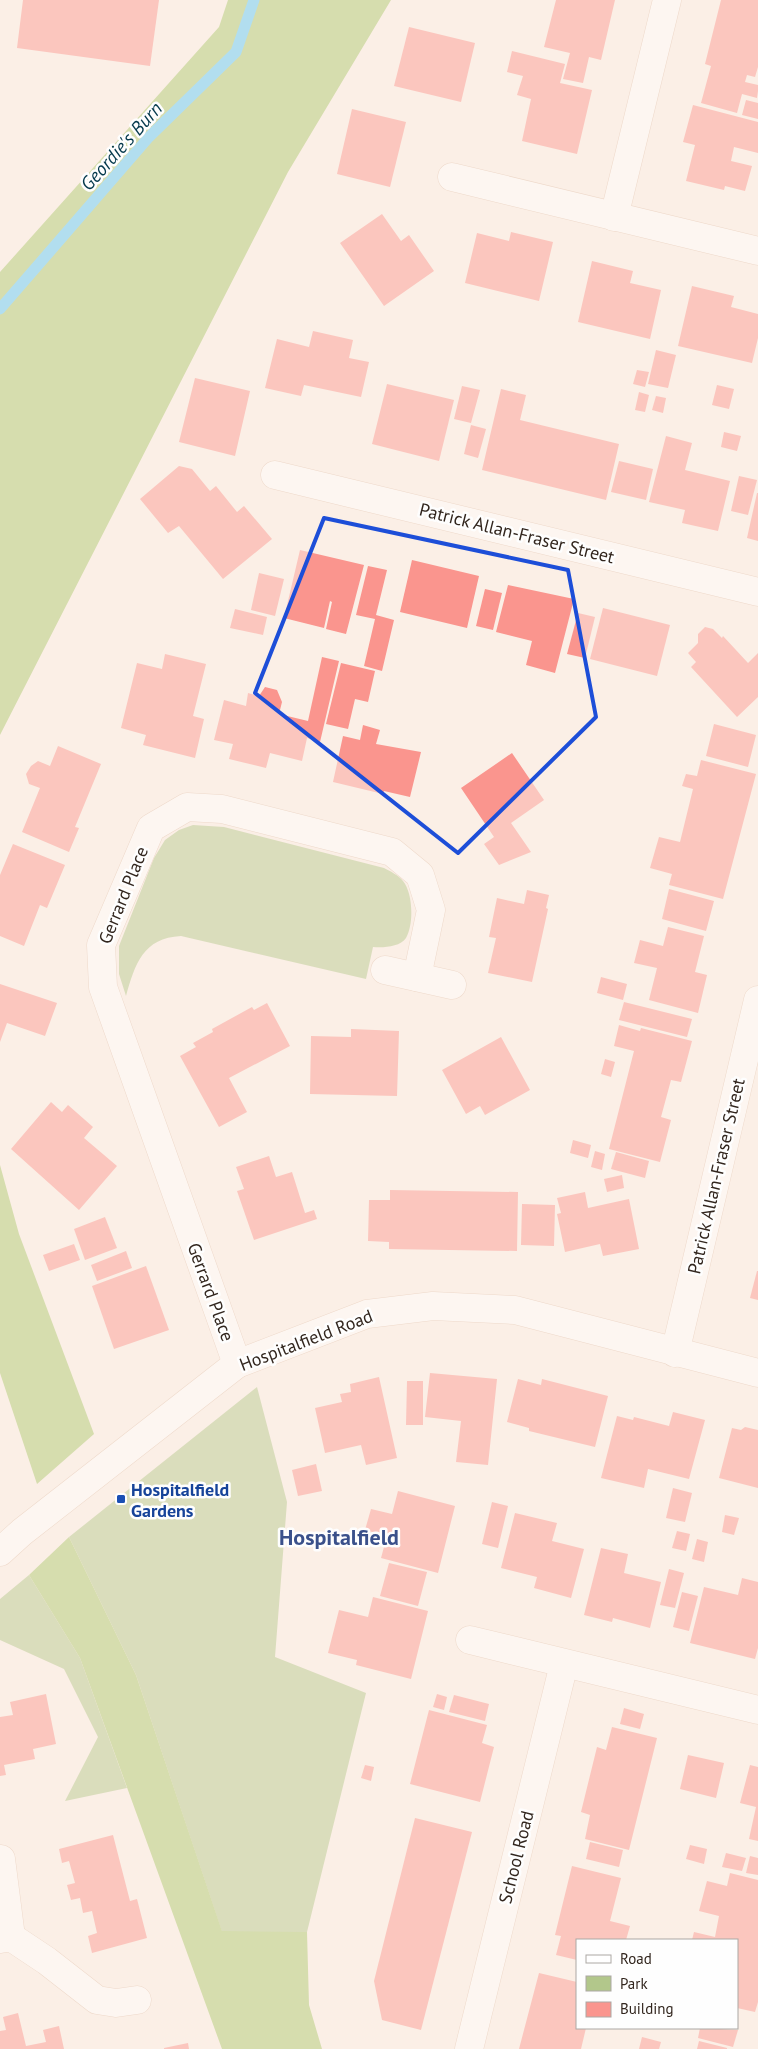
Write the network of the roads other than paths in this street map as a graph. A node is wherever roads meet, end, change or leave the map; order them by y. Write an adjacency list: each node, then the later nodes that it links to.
1 (667, 0): 3 (street)
2 (452, 177): 3 (street)
3 (614, 217): 4 (street)
4 (758, 251)
5 (275, 475): 6 (street, Patrick Allan-Fraser Street)
6 (758, 592)
7 (385, 970): 8 (street)
8 (417, 977): 9 (street); 13 (street, Gerrard Place)
9 (452, 985)
10 (758, 1000): 11 (street, Patrick Allan-Fraser Street)
11 (754, 1037): 12 (street, Patrick Allan-Fraser Street)
12 (675, 1353): 13 (street, Hospitalfield Road); 14 (street, Hospitalfield Road)
13 (237, 1364): 15 (street, Hospitalfield Road)
14 (758, 1373)
15 (0, 1552)
16 (470, 1640): 17 (street)
17 (564, 1664): 18 (street); 22 (street, School Road)
18 (758, 1710)
19 (1, 1859): 20 (street)
20 (5, 1938): 21 (street)
21 (137, 2000)
22 (469, 2049)

